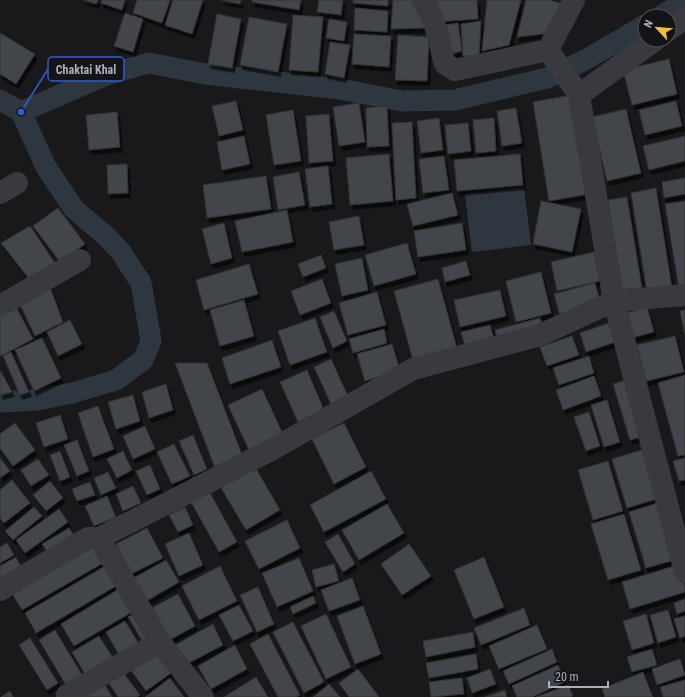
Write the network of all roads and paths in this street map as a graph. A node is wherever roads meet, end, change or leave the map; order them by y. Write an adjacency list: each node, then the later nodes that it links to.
1 (422, 0): 4 (street)
2 (574, 0): 4 (street)
3 (644, 48): 5 (street)
4 (548, 50): 5 (street)
5 (579, 95): 8 (street)
6 (80, 260): 9 (street)
7 (685, 295): 8 (street)
8 (614, 301): 10 (street); 11 (street)
9 (0, 306)
10 (99, 538): 12 (street); 13 (street)
11 (685, 572)
12 (0, 590)
13 (160, 642): 14 (street); 15 (street)
14 (67, 694)
15 (203, 697)

